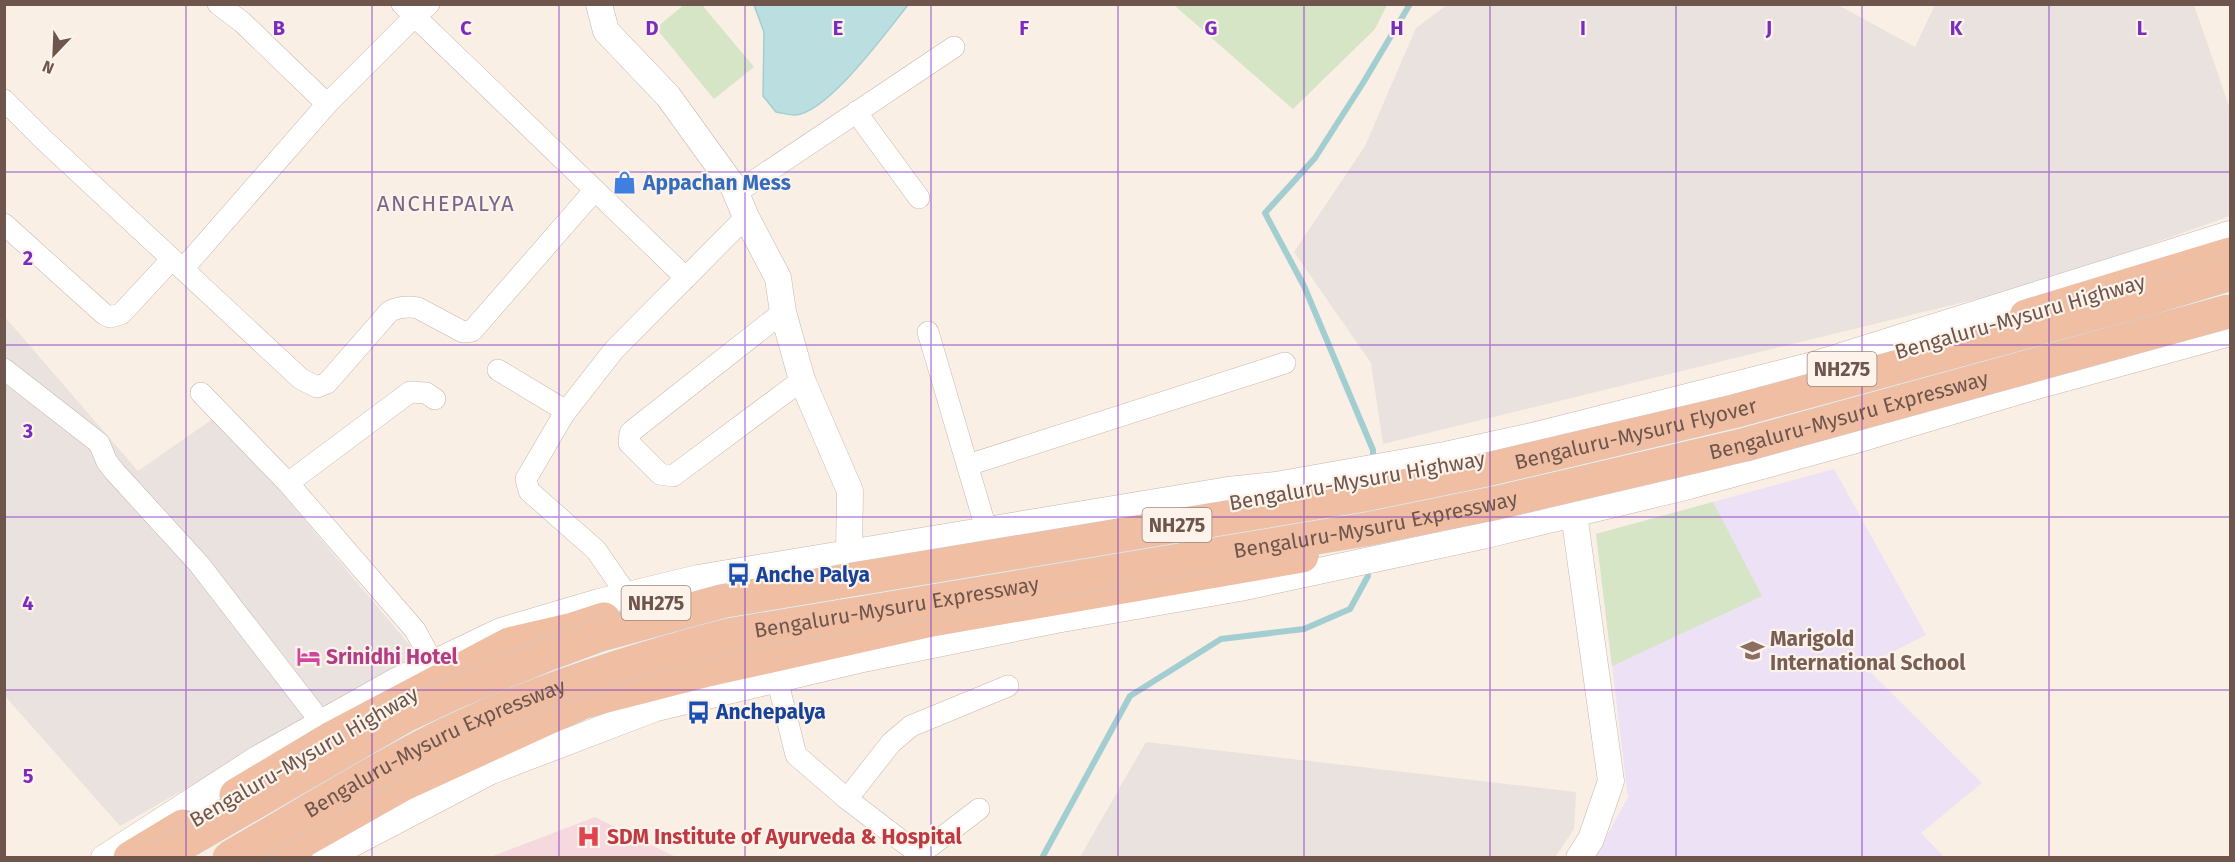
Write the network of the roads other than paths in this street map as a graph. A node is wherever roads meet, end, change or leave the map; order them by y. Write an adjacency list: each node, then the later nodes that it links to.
1 (218, 4): 6 (street)
2 (599, 4): 9 (street)
3 (415, 8): 6 (street); 8 (street)
4 (954, 47): 7 (street)
5 (4, 100): 15 (street)
6 (327, 104): 15 (street)
7 (856, 112): 9 (street); 10 (street)
8 (594, 191): 15 (street); 17 (street)
9 (736, 193): 11 (street)
10 (919, 198)
11 (746, 217): 17 (street); 19 (street)
12 (4, 224): 15 (street)
13 (2230, 234): 30 (street, NH275)
14 (2230, 254): 30 (highway, Bengaluru-Mysuru Highway / NH275)
15 (177, 264)
16 (2230, 274): 46 (highway, Bengaluru-Mysuru Flyover / NH275, bridge)
17 (686, 278): 29 (street)
18 (2230, 311): 47 (highway, Bengaluru-Mysuru Expressway / NH275, bridge)
19 (783, 312): 26 (street); 26 (street)
20 (2230, 322): 33 (highway, Bengaluru-Mysuru Expressway / NH275)
21 (928, 332): 31 (street)
22 (2230, 333): 33 (street, Bengaluru-Mysuru Expressway / NH275)
23 (1285, 363): 31 (street)
24 (4, 369): 41 (street)
25 (498, 370): 29 (street)
26 (802, 380): 35 (street)
27 (201, 393): 32 (street)
28 (435, 399): 32 (street)
29 (566, 411): 36 (street)
30 (1446, 461): 34 (highway, Bengaluru-Mysuru Highway / NH275)
31 (968, 465): 34 (street)
32 (288, 483): 38 (street)
33 (1571, 507): 37 (highway, Bengaluru-Mysuru Expressway / NH275); 50 (street)
34 (989, 536): 35 (highway, Bengaluru-Mysuru Highway / NH275)
35 (850, 560): 36 (street, NH275); 37 (street); 45 (highway, Bengaluru-Mysuru Highway / NH275)
36 (627, 595): 38 (street, NH275)
37 (857, 648): 39 (street, Bengaluru-Mysuru Expressway / NH275); 48 (highway, Bengaluru-Mysuru Expressway / NH275)
38 (434, 663): 41 (street, NH275)
39 (777, 679): 42 (street); 49 (street, Bengaluru-Mysuru Expressway / NH275)
40 (1008, 686): 42 (street)
41 (321, 722): 44 (street, NH275)
42 (847, 799): 43 (street)
43 (979, 809)
44 (104, 858)
45 (130, 858)
46 (159, 858)
47 (229, 858)
48 (273, 858)
49 (325, 858)
50 (1579, 858)

